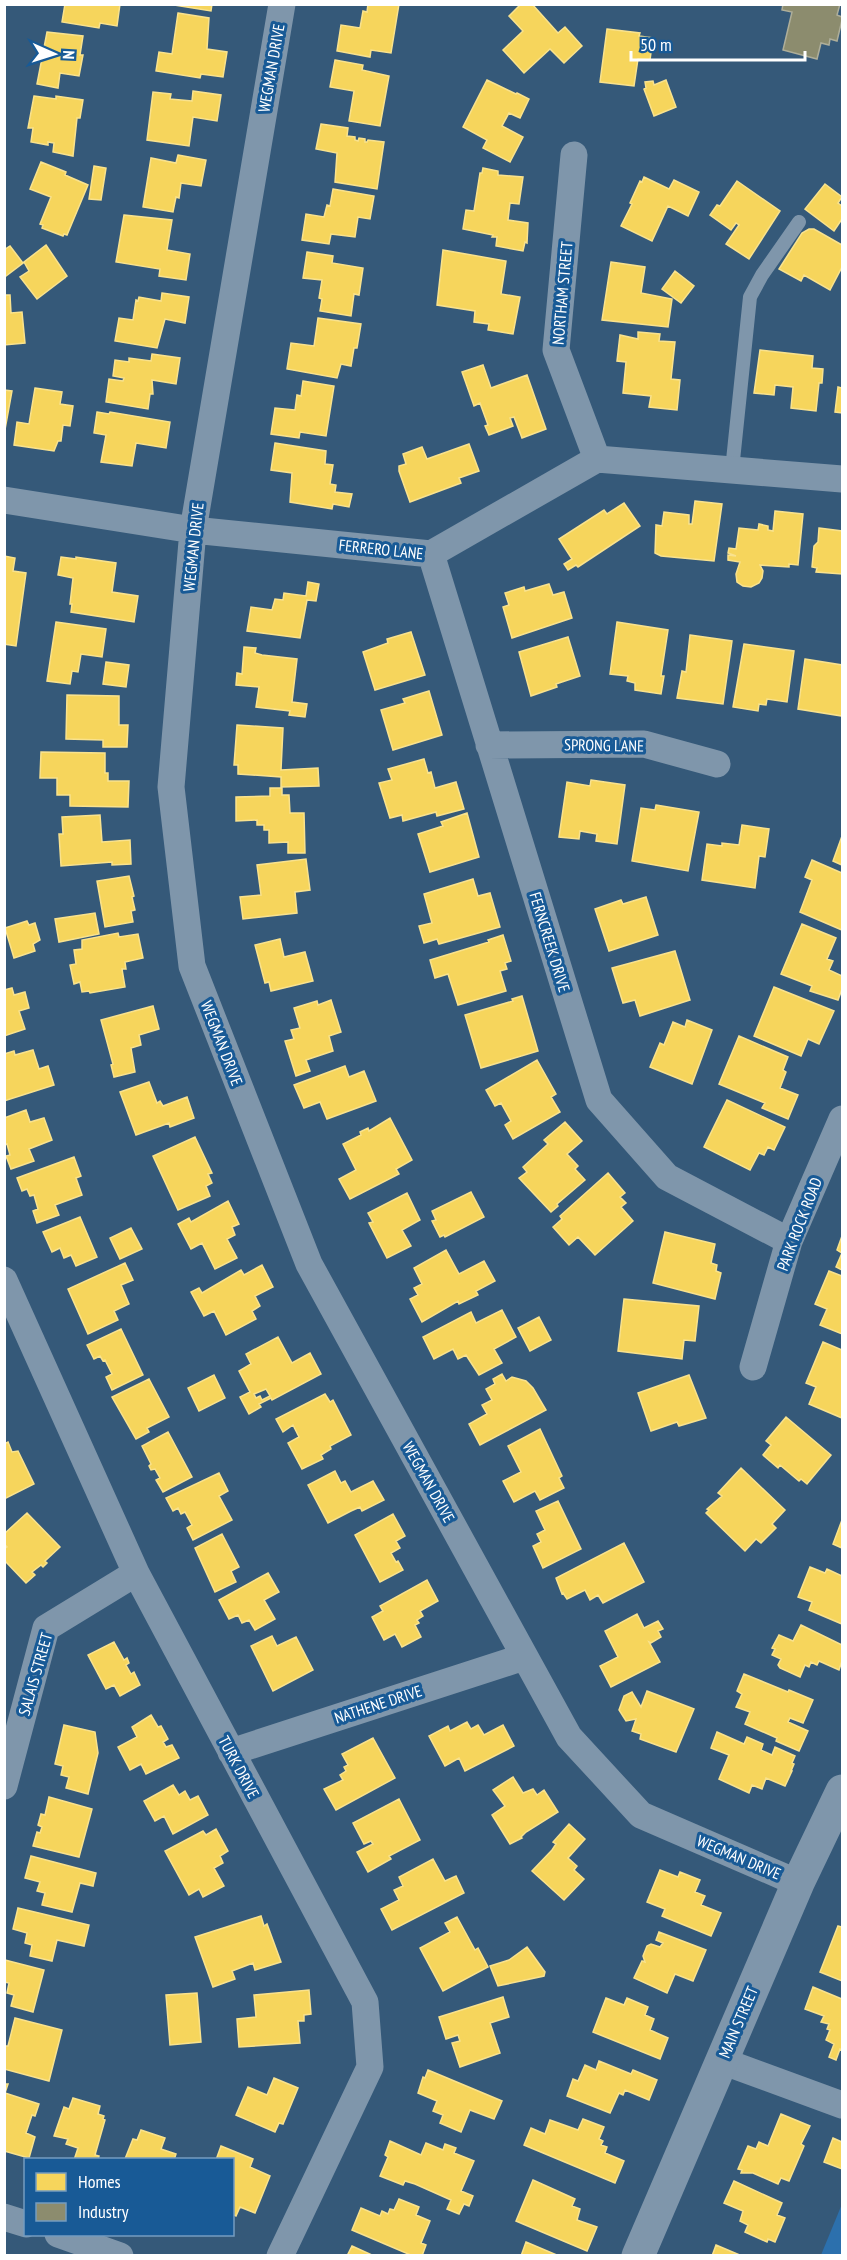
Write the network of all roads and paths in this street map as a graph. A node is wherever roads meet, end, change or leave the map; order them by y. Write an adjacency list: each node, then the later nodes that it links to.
1 (282, 4): 8 (street, WEGMAN DRIVE)
2 (574, 155): 4 (street, NORTHAM STREET)
3 (799, 222): 5 (lane)
4 (597, 459): 5 (street); 9 (street, FERRERO LANE)
5 (732, 470): 6 (street)
6 (843, 479)
7 (4, 500): 8 (street, FERRERO LANE)
8 (193, 530): 9 (street, FERRERO LANE); 17 (street, WEGMAN DRIVE)
9 (430, 554): 10 (street, FERNCREEK DRIVE)
10 (489, 745): 11 (street, SPRONG LANE); 13 (street, FERNCREEK DRIVE)
11 (717, 764)
12 (843, 1119): 13 (street, PARK ROCK ROAD)
13 (789, 1241): 15 (street, PARK ROCK ROAD)
14 (4, 1280): 16 (street, TURK DRIVE)
15 (753, 1367)
16 (136, 1573): 18 (street, TURK DRIVE); 19 (street, SALAIS STREET)
17 (524, 1657): 18 (street, NATHENE DRIVE); 21 (street, WEGMAN DRIVE)
18 (231, 1752): 28 (street, TURK DRIVE)
19 (4, 1786)
20 (843, 1791): 21 (street, MAIN STREET)
21 (798, 1883): 22 (street, MAIN STREET)
22 (722, 2061): 23 (street); 29 (street, MAIN STREET)
23 (843, 2105)
24 (4, 2217): 25 (street)
25 (24, 2223)
26 (61, 2236): 27 (street)
27 (120, 2256)
28 (280, 2256)
29 (638, 2256)

